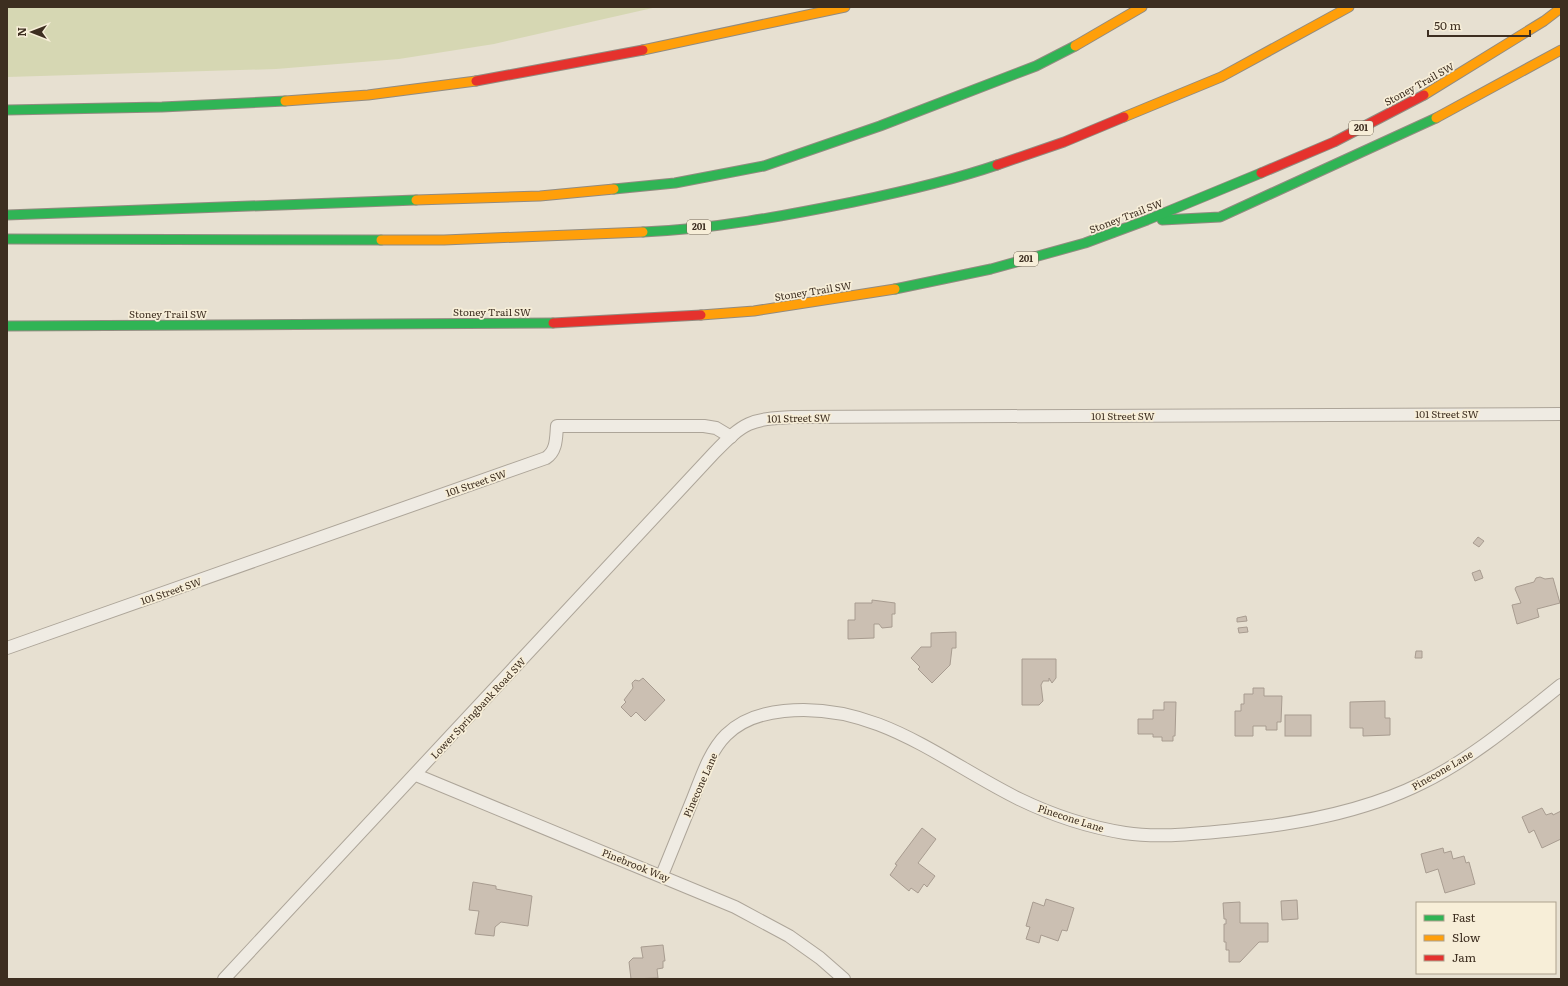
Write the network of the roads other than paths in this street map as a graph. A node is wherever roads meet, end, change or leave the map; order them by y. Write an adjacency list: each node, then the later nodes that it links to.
1 (845, 7): 6 (highway)
2 (1142, 7): 9 (highway)
3 (1349, 7): 11 (highway, 201)
4 (1561, 8): 10 (highway, Stoney Trail SW / 201)
5 (778, 11): 6 (highway)
6 (651, 47): 8 (highway)
7 (1561, 50): 10 (highway)
8 (7, 110)
9 (7, 215)
10 (1147, 220): 12 (highway, Stoney Trail SW / 201)
11 (7, 239)
12 (7, 326)
13 (1561, 414): 14 (street, 101 Street SW)
14 (731, 436): 15 (street, 101 Street SW); 17 (street, Lower Springbank Road SW)
15 (7, 648)
16 (1561, 686): 18 (street, Pinecone Lane)
17 (416, 775): 18 (street, Pinebrook Way); 19 (street, Lower Springbank Road SW)
18 (662, 875): 20 (street, Pinebrook Way)
19 (224, 979)
20 (844, 979)

